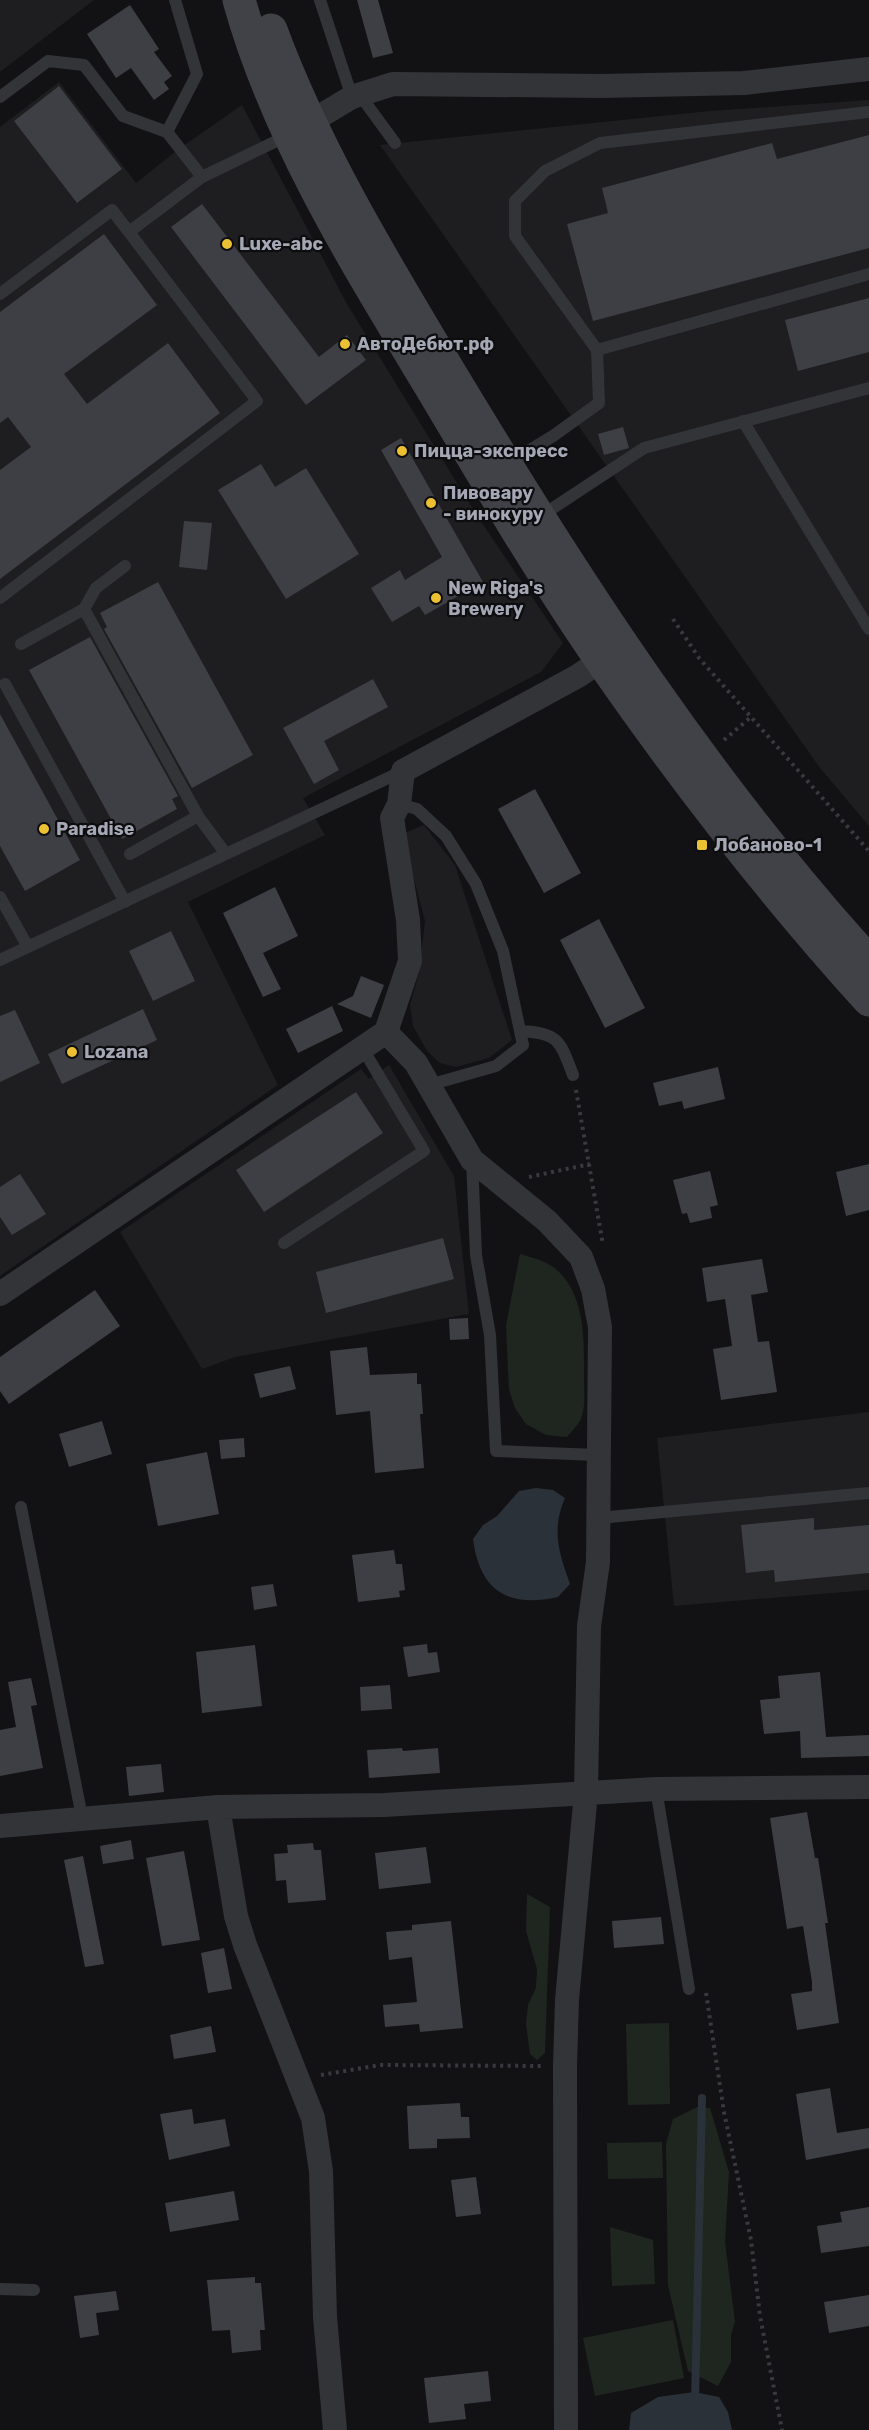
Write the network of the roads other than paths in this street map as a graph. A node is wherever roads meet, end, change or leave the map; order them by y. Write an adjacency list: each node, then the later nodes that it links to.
1 (175, 0): 10 (lane)
2 (239, 0): 9 (main road)
3 (261, 0): 9 (main road)
4 (320, 0): 6 (lane)
5 (869, 69): 6 (street)
6 (356, 96): 9 (street); 11 (lane)
7 (0, 98): 10 (lane)
8 (869, 112): 16 (lane)
9 (301, 128): 12 (lane); 19 (main road); 20 (main road)
10 (167, 132): 12 (lane)
11 (395, 143)
12 (202, 177): 13 (lane)
13 (129, 232): 15 (lane); 22 (lane)
14 (869, 274): 16 (lane)
15 (0, 294)
16 (597, 350): 19 (lane)
17 (869, 388): 18 (lane)
18 (743, 421): 20 (lane); 24 (lane)
19 (506, 465): 20 (main road)
20 (528, 525): 26 (main road)
21 (125, 566): 23 (lane)
22 (0, 598)
23 (84, 609): 25 (lane); 30 (lane)
24 (869, 629)
25 (21, 644)
26 (611, 653): 28 (street); 37 (main road); 38 (main road)
27 (5, 684): 34 (lane)
28 (403, 771): 29 (street); 32 (lane)
29 (399, 804): 39 (lane); 40 (street)
30 (198, 816): 31 (lane); 32 (lane)
31 (130, 854)
32 (226, 855): 34 (lane)
33 (0, 897): 35 (lane)
34 (125, 902): 35 (lane)
35 (28, 947): 36 (lane)
36 (0, 960)
37 (869, 962)
38 (869, 1000)
39 (520, 1031): 42 (lane); 43 (lane)
40 (386, 1032): 41 (street); 43 (street)
41 (363, 1049): 45 (lane); 46 (street)
42 (573, 1075)
43 (429, 1085): 44 (street)
44 (472, 1160): 47 (street); 47 (lane)
45 (284, 1243)
46 (0, 1294)
47 (597, 1455): 50 (street)
48 (869, 1492): 50 (lane)
49 (21, 1507): 55 (lane)
50 (598, 1518): 53 (street)
51 (869, 1787): 52 (street)
52 (656, 1789): 53 (street); 57 (lane)
53 (586, 1792): 54 (street); 61 (street)
54 (218, 1807): 55 (street); 60 (street)
55 (82, 1817): 56 (street)
56 (0, 1827)
57 (689, 1989)
58 (0, 2289): 59 (lane)
59 (33, 2290)
60 (335, 2430)
61 (566, 2430)

